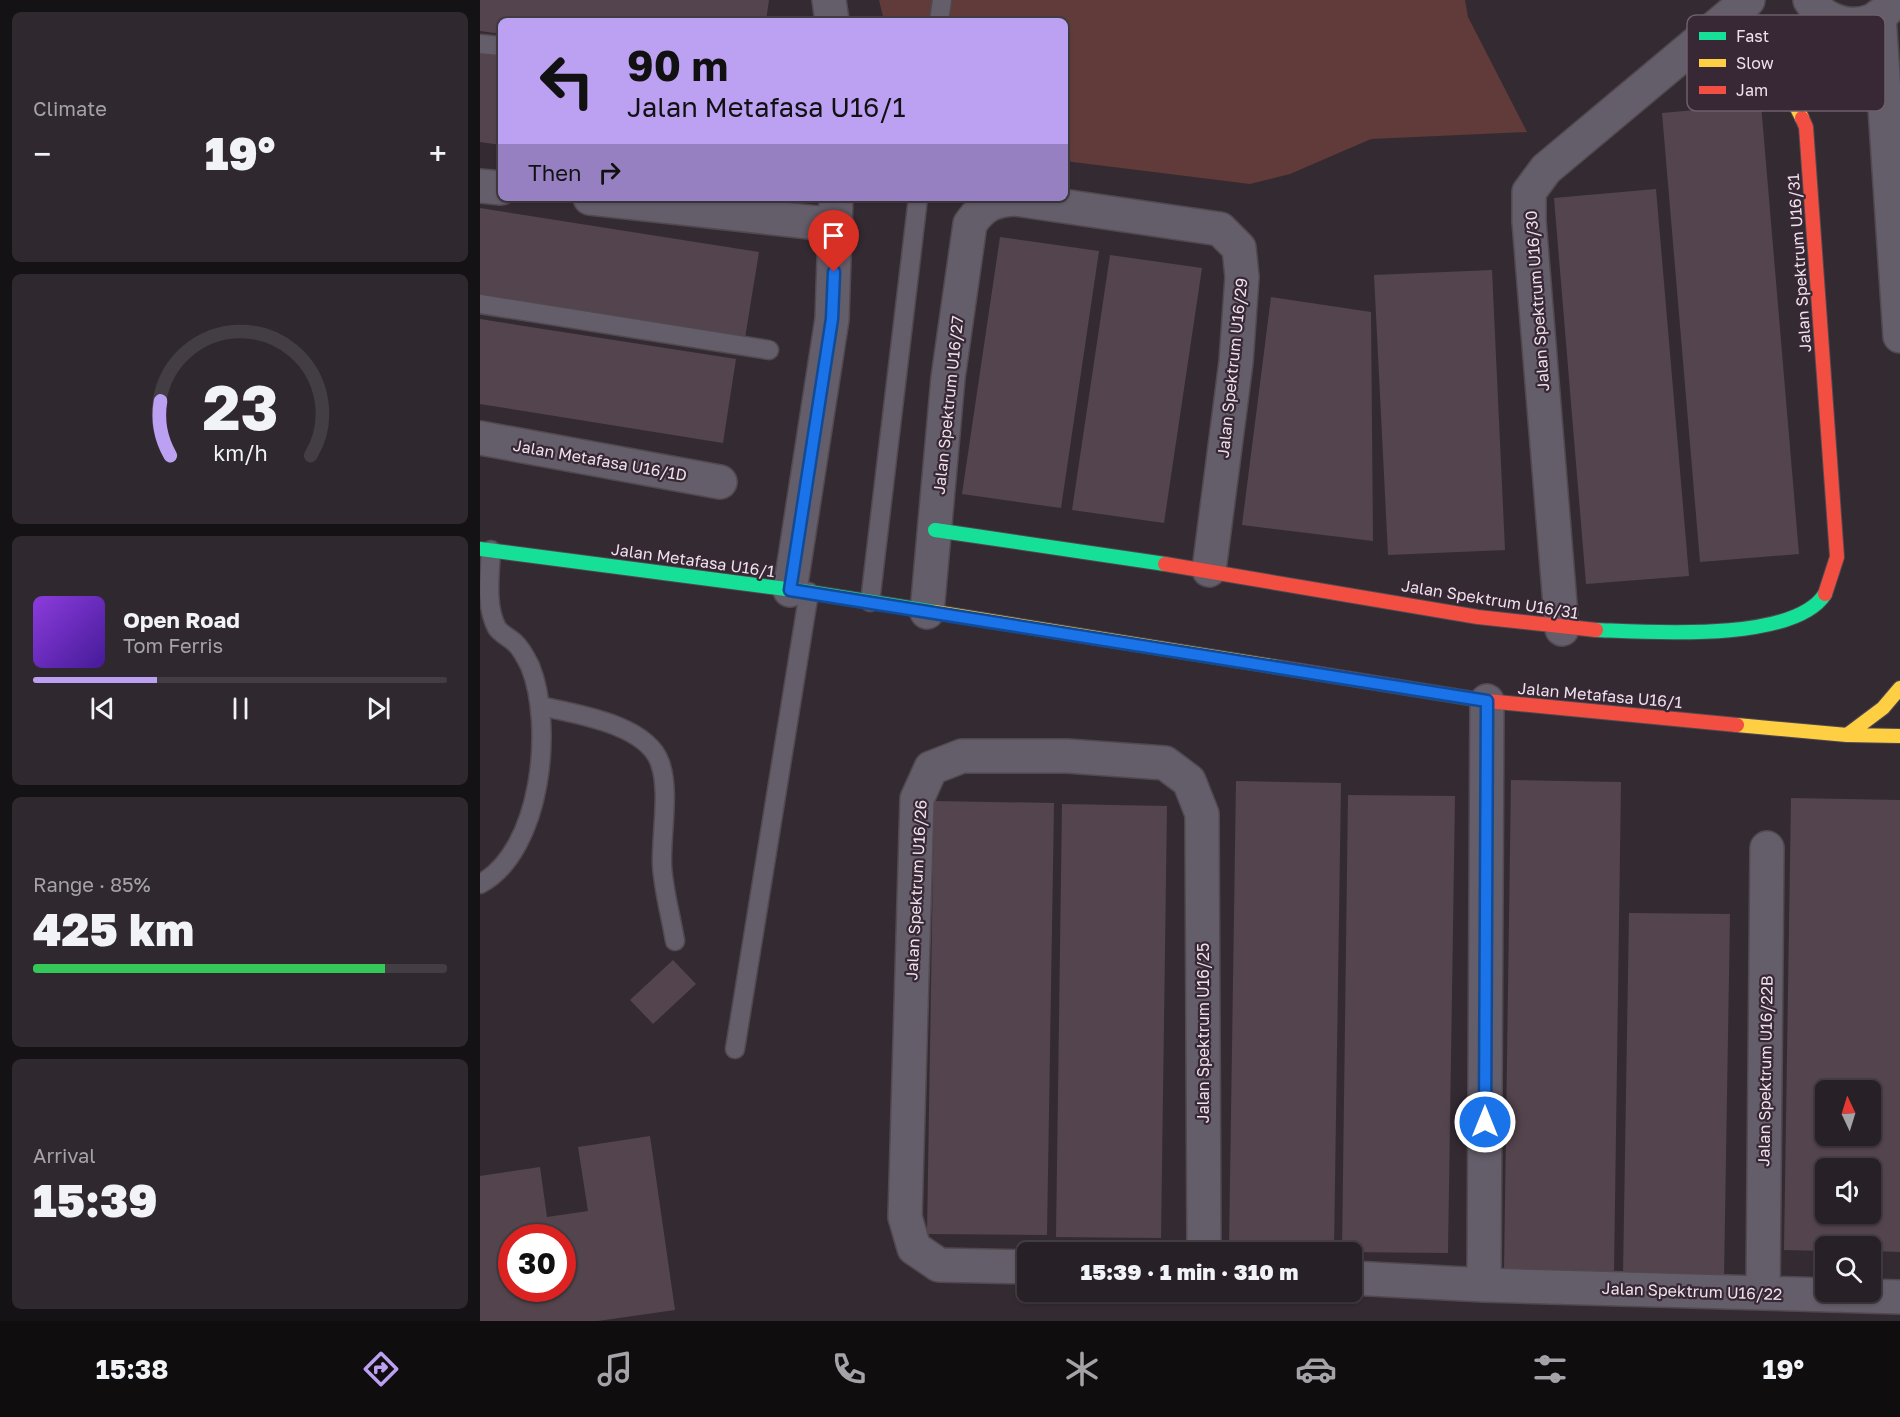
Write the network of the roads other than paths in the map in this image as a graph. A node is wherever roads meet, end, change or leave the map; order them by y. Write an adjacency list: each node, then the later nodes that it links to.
1 (829, 0): 8 (street)
2 (942, 0): 9 (lane)
3 (1748, 0): 6 (street, Jalan Spektrum U16/30)
4 (1810, 0): 7 (street)
5 (1886, 8): 22 (street)
6 (1730, 15)
7 (1823, 15)
8 (832, 18)
9 (939, 18)
10 (480, 44): 11 (lane)
11 (498, 46)
12 (1687, 51): 34 (street, Jalan Spektrum U16/30)
13 (1798, 111): 34 (street, Jalan Spektrum U16/31)
14 (480, 186): 15 (street)
15 (498, 188)
16 (643, 201): 21 (street)
17 (918, 201): 32 (lane)
18 (1004, 201): 20 (street, Jalan Spektrum U16/29)
19 (1028, 201): 30 (street, Jalan Spektrum U16/29)
20 (987, 204): 28 (street, Jalan Spektrum U16/27)
21 (836, 212): 31 (street)
22 (1896, 246): 24 (street)
23 (480, 304): 25 (lane)
24 (1900, 336)
25 (769, 350)
26 (480, 438): 27 (street, Jalan Metafasa U16/1D)
27 (720, 482)
28 (935, 530): 30 (street, Jalan Spektrum U16/31); 33 (street, Jalan Spektrum U16/27)
29 (485, 550): 31 (street, Jalan Metafasa U16/1); 37 (lane)
30 (1209, 570): 34 (street, Jalan Spektrum U16/31)
31 (800, 591): 32 (street, Jalan Metafasa U16/1); 44 (lane)
32 (870, 602): 33 (street, Jalan Metafasa U16/1)
33 (927, 612): 36 (street, Jalan Metafasa U16/1)
34 (1562, 629)
35 (1900, 687): 38 (street)
36 (1487, 701): 38 (street, Jalan Metafasa U16/1); 48 (street)
37 (540, 706): 42 (lane); 43 (lane)
38 (1847, 735): 39 (street, Jalan Metafasa U16/1)
39 (1900, 736)
40 (1202, 814): 45 (street, Jalan Spektrum U16/25); 46 (street, Jalan Spektrum U16/26)
41 (1767, 848): 49 (street, Jalan Spektrum U16/22B)
42 (480, 884)
43 (675, 941)
44 (735, 1049)
45 (1204, 1242)
46 (1017, 1267)
47 (1362, 1279): 48 (street, Jalan Spektrum U16/22)
48 (1484, 1285): 49 (street, Jalan Spektrum U16/22)
49 (1763, 1293): 50 (street, Jalan Spektrum U16/22)
50 (1900, 1297)

